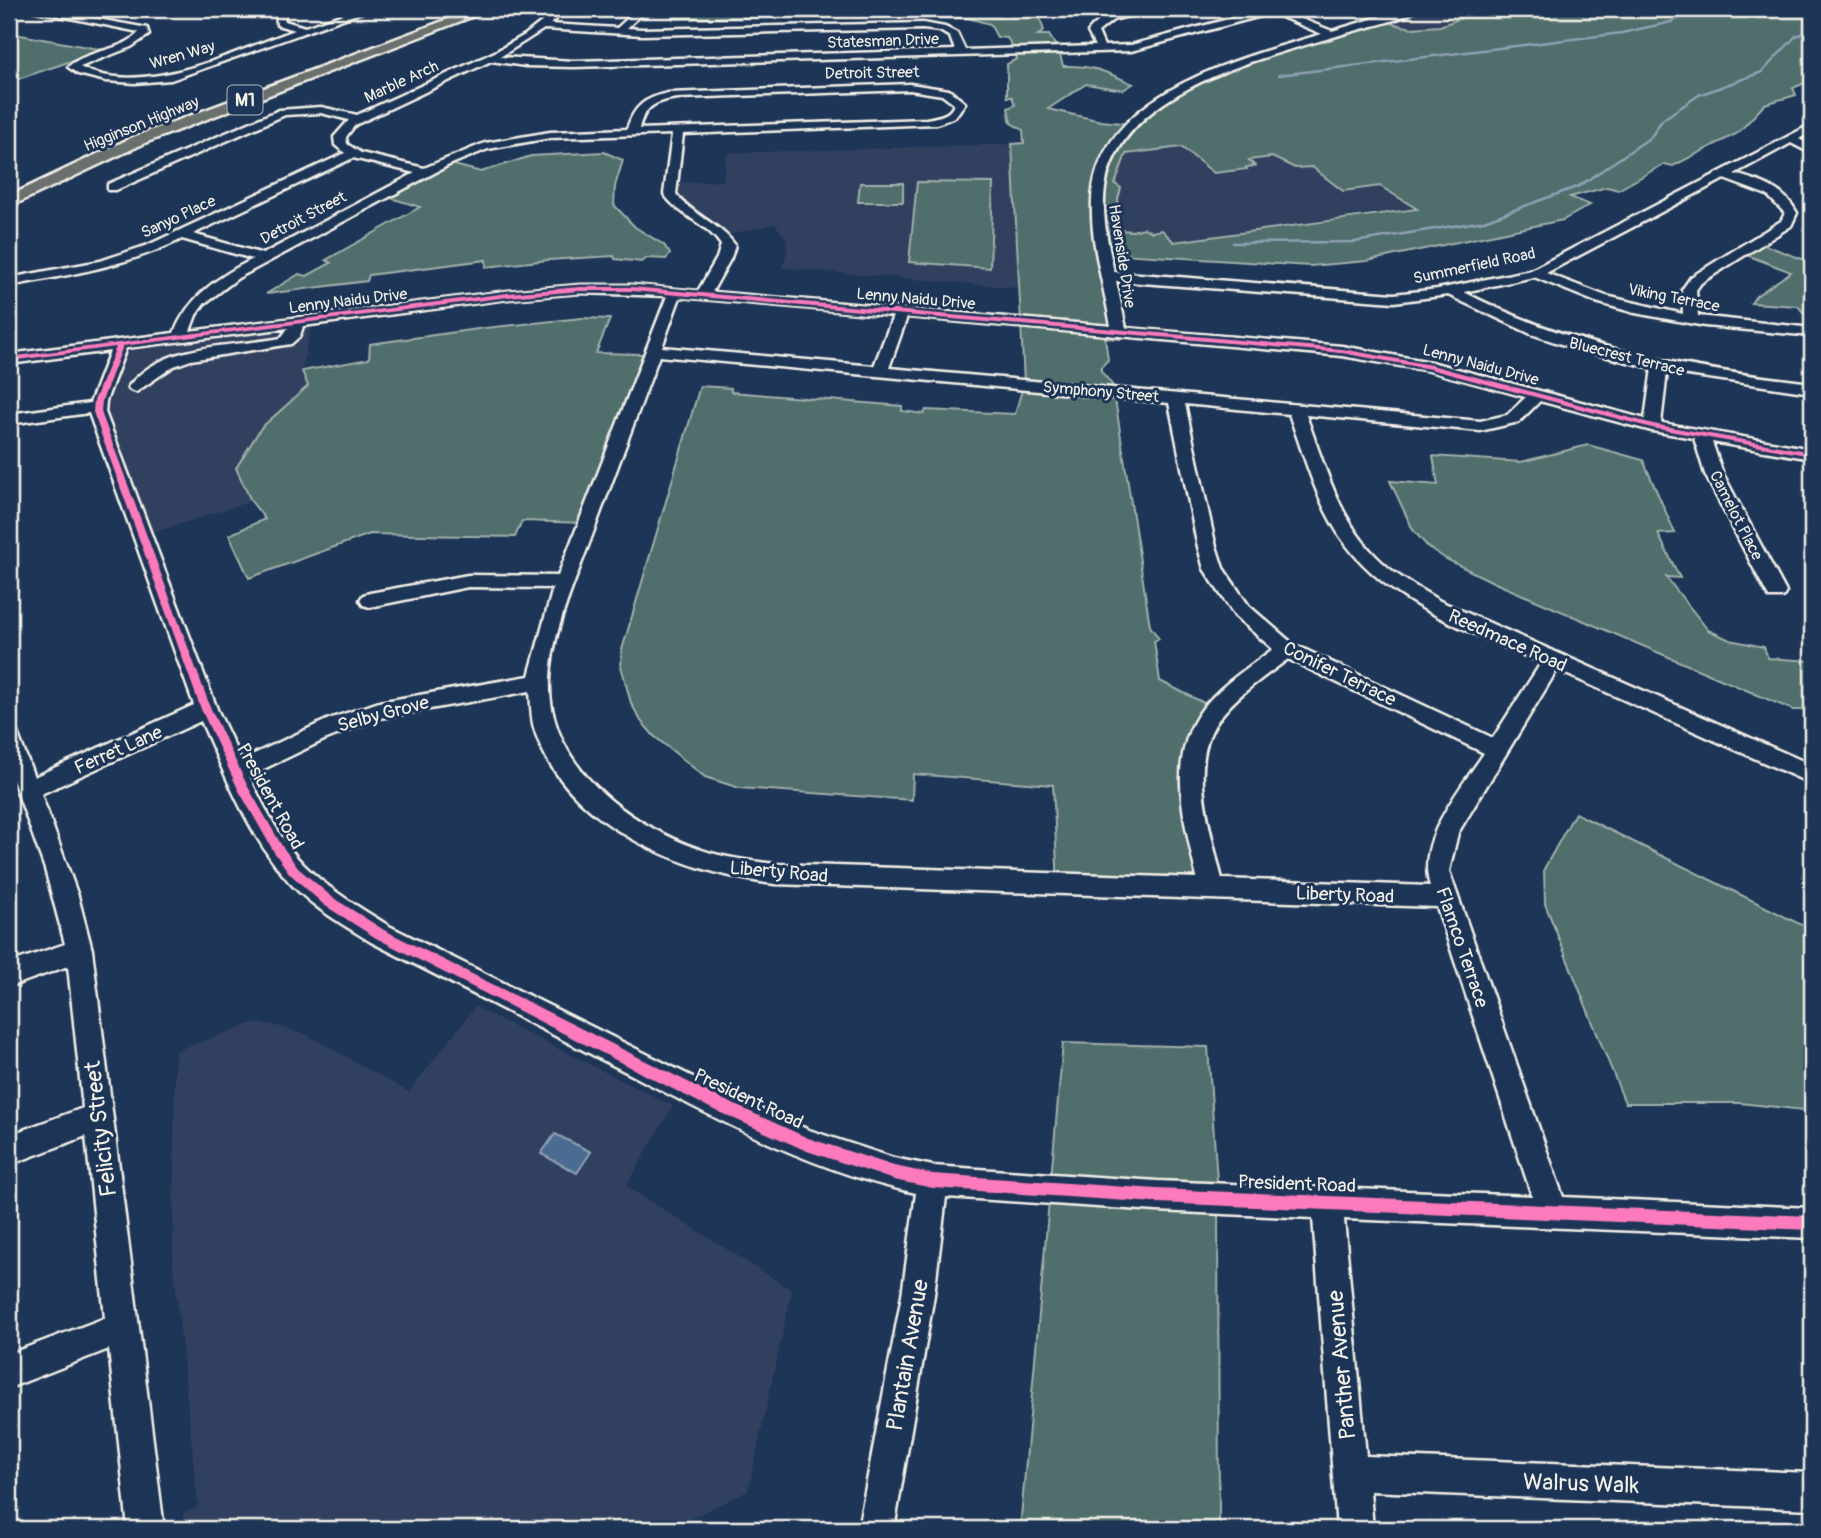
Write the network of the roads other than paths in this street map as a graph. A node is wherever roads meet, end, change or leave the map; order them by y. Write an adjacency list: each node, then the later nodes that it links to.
1 (31, 9): 12 (street, Wren Way)
2 (280, 9): 12 (street)
3 (366, 9): 12 (street, Wren Way)
4 (464, 9): 25 (highway, Higginson Highway / M1)
5 (486, 9): 29 (highway, Higginson Highway / M1)
6 (563, 9): 11 (street, Marble Arch)
7 (643, 9): 13 (street)
8 (1148, 9): 15 (street)
9 (1414, 9): 14 (street, Havenside Drive)
10 (1272, 10): 14 (street); 15 (street, Statesman Drive)
11 (541, 26): 13 (street); 17 (street, Marble Arch)
12 (304, 30)
13 (619, 31): 16 (street)
14 (1331, 34): 33 (street, Havenside Drive)
15 (1101, 49): 16 (street, Statesman Drive)
16 (961, 53): 17 (street, Statesman Drive)
17 (489, 58): 18 (street, Marble Arch)
18 (359, 119): 24 (street, Marble Arch); 28 (street)
19 (1812, 127): 22 (street, Summerfield Road)
20 (678, 131): 21 (street, Detroit Street); 21 (street, Detroit Street); 37 (street)
21 (632, 132): 26 (street, Detroit Street)
22 (1790, 138): 23 (street); 27 (street, Summerfield Road)
23 (1812, 151)
24 (353, 154): 26 (street); 30 (street, Sanyo Place)
25 (70, 155)
26 (425, 172): 31 (street, Detroit Street)
27 (1724, 175): 32 (street, Summerfield Road); 39 (street)
28 (112, 187)
29 (9, 205)
30 (182, 235): 31 (street); 34 (street, Sanyo Place)
31 (264, 258): 43 (street, Detroit Street)
32 (1535, 273): 35 (street, Summerfield Road); 39 (street, Viking Terrace)
33 (1109, 276): 35 (street, Summerfield Road); 41 (street, Havenside Drive)
34 (9, 282)
35 (1451, 290): 47 (street, Bluecrest Terrace)
36 (675, 293): 37 (street, Lenny Naidu Drive); 40 (street, Lenny Naidu Drive); 45 (street, Liberty Road)
37 (703, 295): 38 (street, Lenny Naidu Drive)
38 (902, 313): 41 (street, Lenny Naidu Drive); 48 (street)
39 (1691, 319): 42 (street, Viking Terrace)
40 (297, 322): 43 (street, Lenny Naidu Drive); 49 (street)
41 (1119, 331): 51 (street, Lenny Naidu Drive)
42 (1812, 332)
43 (180, 337): 44 (street, Lenny Naidu Drive)
44 (120, 345): 46 (street, Lenny Naidu Drive); 53 (street)
45 (654, 351): 48 (street, Symphony Street); 59 (street, Liberty Road)
46 (9, 359)
47 (1660, 366): 50 (street, Bluecrest Terrace); 56 (street)
48 (880, 370): 52 (street, Symphony Street)
49 (136, 387)
50 (1812, 388)
51 (1536, 395): 54 (street, Symphony Street); 56 (street, Lenny Naidu Drive)
52 (1176, 398): 54 (street, Symphony Street); 62 (street, Conifer Terrace)
53 (96, 407): 55 (street); 65 (street, President Road)
54 (1296, 408): 63 (street, Reedmace Road)
55 (9, 419)
56 (1652, 426): 57 (street, Lenny Naidu Drive)
57 (1702, 436): 58 (street, Lenny Naidu Drive); 60 (street, Camelot Place)
58 (1812, 454)
59 (564, 582): 61 (street); 64 (street, Liberty Road)
60 (1776, 592)
61 (370, 600)
62 (1286, 649): 67 (street, Conifer Terrace); 71 (street)
63 (1553, 660): 67 (street, Flamco Terrace); 69 (street, Reedmace Road)
64 (539, 681): 68 (street, Selby Grove); 71 (street, Liberty Road)
65 (206, 709): 68 (street, President Road); 70 (street, Ferret Lane)
66 (9, 738): 70 (street, Felicity Street)
67 (1499, 750): 72 (street, Flamco Terrace)
68 (236, 773): 77 (street, President Road)
69 (1812, 775)
70 (29, 789): 73 (street, Felicity Street)
71 (1212, 889): 72 (street, Liberty Road)
72 (1445, 897): 79 (street, Flamco Terrace)
73 (79, 950): 74 (street); 75 (street, Felicity Street)
74 (9, 975)
75 (99, 1117): 76 (street); 81 (street, Felicity Street)
76 (9, 1150)
77 (933, 1181): 78 (street, President Road); 86 (street, Plantain Avenue)
78 (1327, 1201): 79 (street, President Road); 83 (street, Panther Avenue)
79 (1553, 1213): 80 (street, President Road)
80 (1812, 1223)
81 (124, 1327): 82 (street); 85 (street, Felicity Street)
82 (9, 1371)
83 (1350, 1473): 84 (street, Walrus Walk); 87 (street, Panther Avenue)
84 (1812, 1491)
85 (146, 1529)
86 (876, 1529)
87 (1355, 1529)

